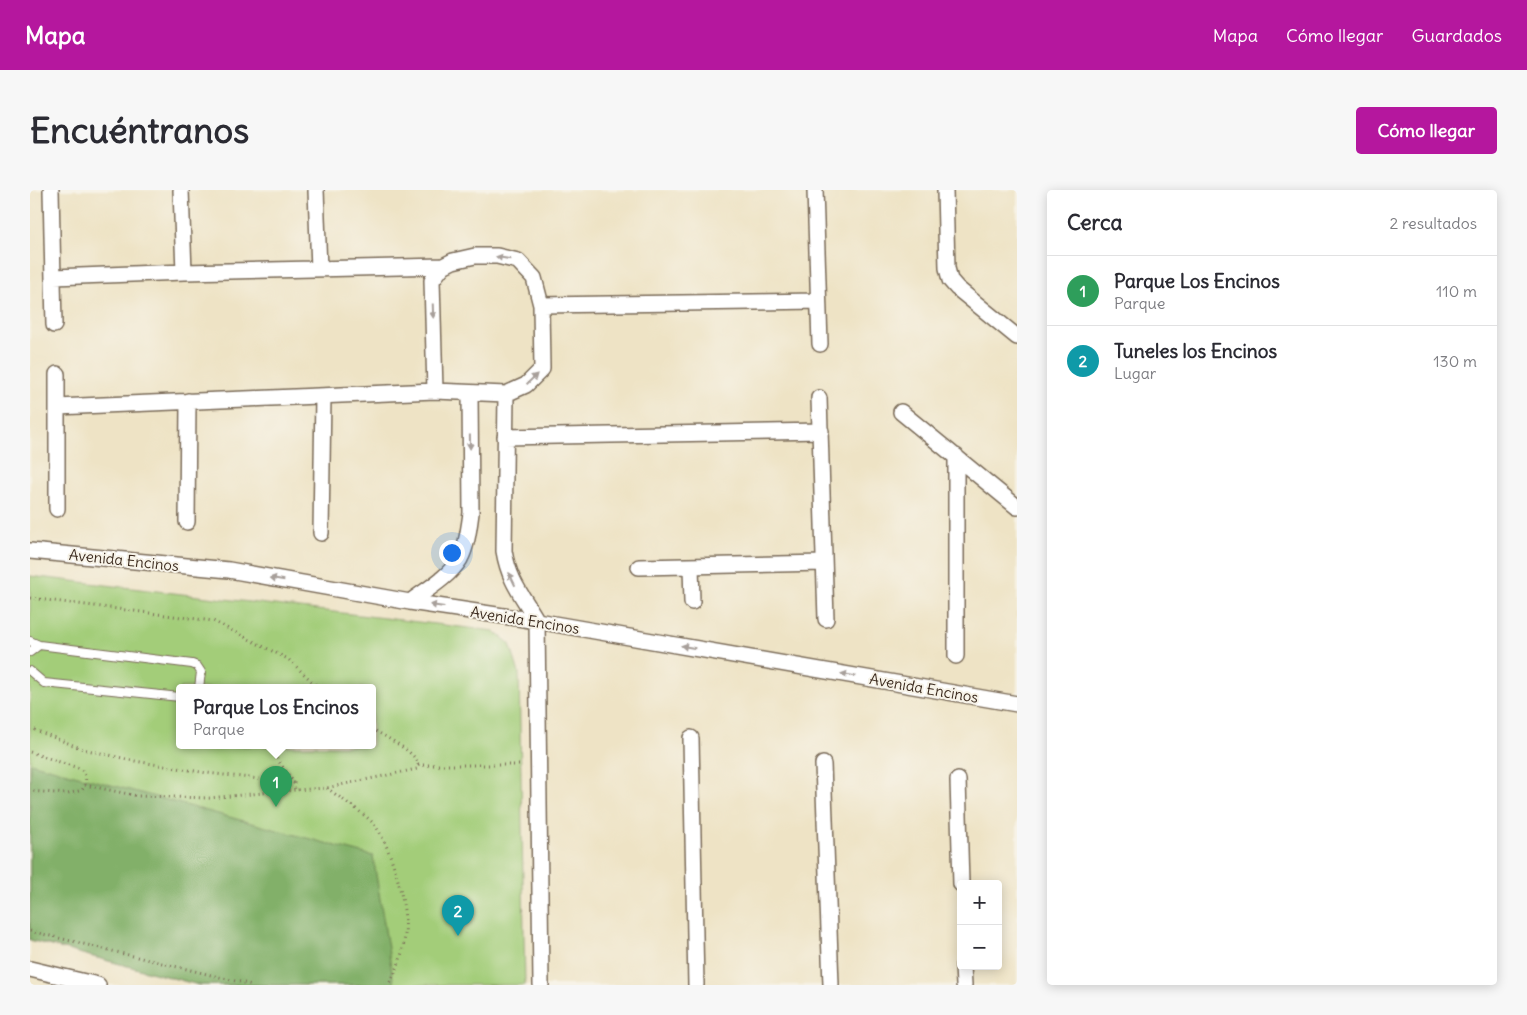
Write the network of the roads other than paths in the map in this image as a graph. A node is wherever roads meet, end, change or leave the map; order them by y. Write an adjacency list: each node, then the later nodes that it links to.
1 (52, 190): 9 (street)
2 (181, 190): 8 (street)
3 (316, 190): 7 (street)
4 (815, 190): 10 (street)
5 (945, 190): 13 (street)
6 (443, 266): 7 (street); 11 (street, one-way to 6); 16 (street, one-way to 16)
7 (319, 269): 8 (street)
8 (184, 272): 9 (street)
9 (54, 277): 12 (street)
10 (817, 301): 11 (street); 14 (street)
11 (541, 305): 18 (street, one-way to 11)
12 (54, 325)
13 (1017, 337)
14 (820, 344)
15 (57, 374): 22 (street)
16 (435, 390): 17 (street); 19 (street)
17 (470, 393): 18 (street); 35 (street, one-way to 35)
18 (506, 394): 25 (street)
19 (323, 396): 21 (street); 30 (street)
20 (819, 398): 24 (street)
21 (188, 402): 22 (street); 29 (street)
22 (57, 407): 28 (street)
23 (902, 412): 26 (street)
24 (820, 431): 25 (street); 32 (street)
25 (505, 437): 38 (street, one-way to 25)
26 (956, 456): 27 (street); 42 (street)
27 (1017, 506)
28 (56, 509)
29 (187, 522)
30 (321, 533)
31 (30, 551): 35 (street, Avenida Encinos, one-way to 31)
32 (824, 563): 33 (street); 37 (street)
33 (691, 566): 34 (street); 36 (street)
34 (639, 567)
35 (410, 602): 38 (street, Avenida Encinos, one-way to 35)
36 (692, 602)
37 (826, 619)
38 (537, 621): 46 (street, Avenida Encinos, one-way to 38); 54 (street)
39 (30, 641): 40 (lane)
40 (39, 645): 41 (lane); 44 (lane)
41 (30, 652)
42 (956, 656)
43 (30, 671): 45 (lane)
44 (200, 684)
45 (176, 697)
46 (1017, 704)
47 (691, 738): 55 (street)
48 (823, 764): 56 (street)
49 (958, 780): 50 (street)
50 (961, 880)
51 (30, 969): 53 (street)
52 (964, 970): 57 (street)
53 (98, 985)
54 (541, 985)
55 (696, 985)
56 (831, 985)
57 (964, 985)

